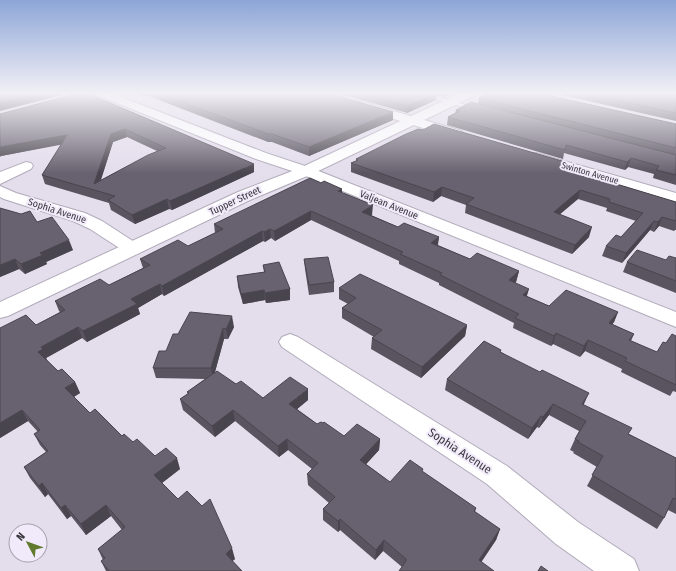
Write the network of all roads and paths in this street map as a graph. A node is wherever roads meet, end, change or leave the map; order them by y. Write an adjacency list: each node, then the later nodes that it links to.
1 (169, 120): 8 (street, Valjean Avenue)
2 (409, 120): 4 (street)
3 (416, 120): 4 (street, Tupper Street)
4 (413, 121): 5 (street); 8 (street, Tupper Street)
5 (466, 136)
6 (526, 154): 11 (street, Swinton Avenue)
7 (26, 166): 9 (street)
8 (306, 171): 12 (street, Tupper Street); 14 (street, Valjean Avenue)
9 (0, 180)
10 (0, 191): 12 (street, Sophia Avenue)
11 (676, 198)
12 (132, 249): 13 (street, Tupper Street)
13 (0, 310)
14 (676, 320)
15 (290, 342): 16 (street, Sophia Avenue)
16 (622, 571)

